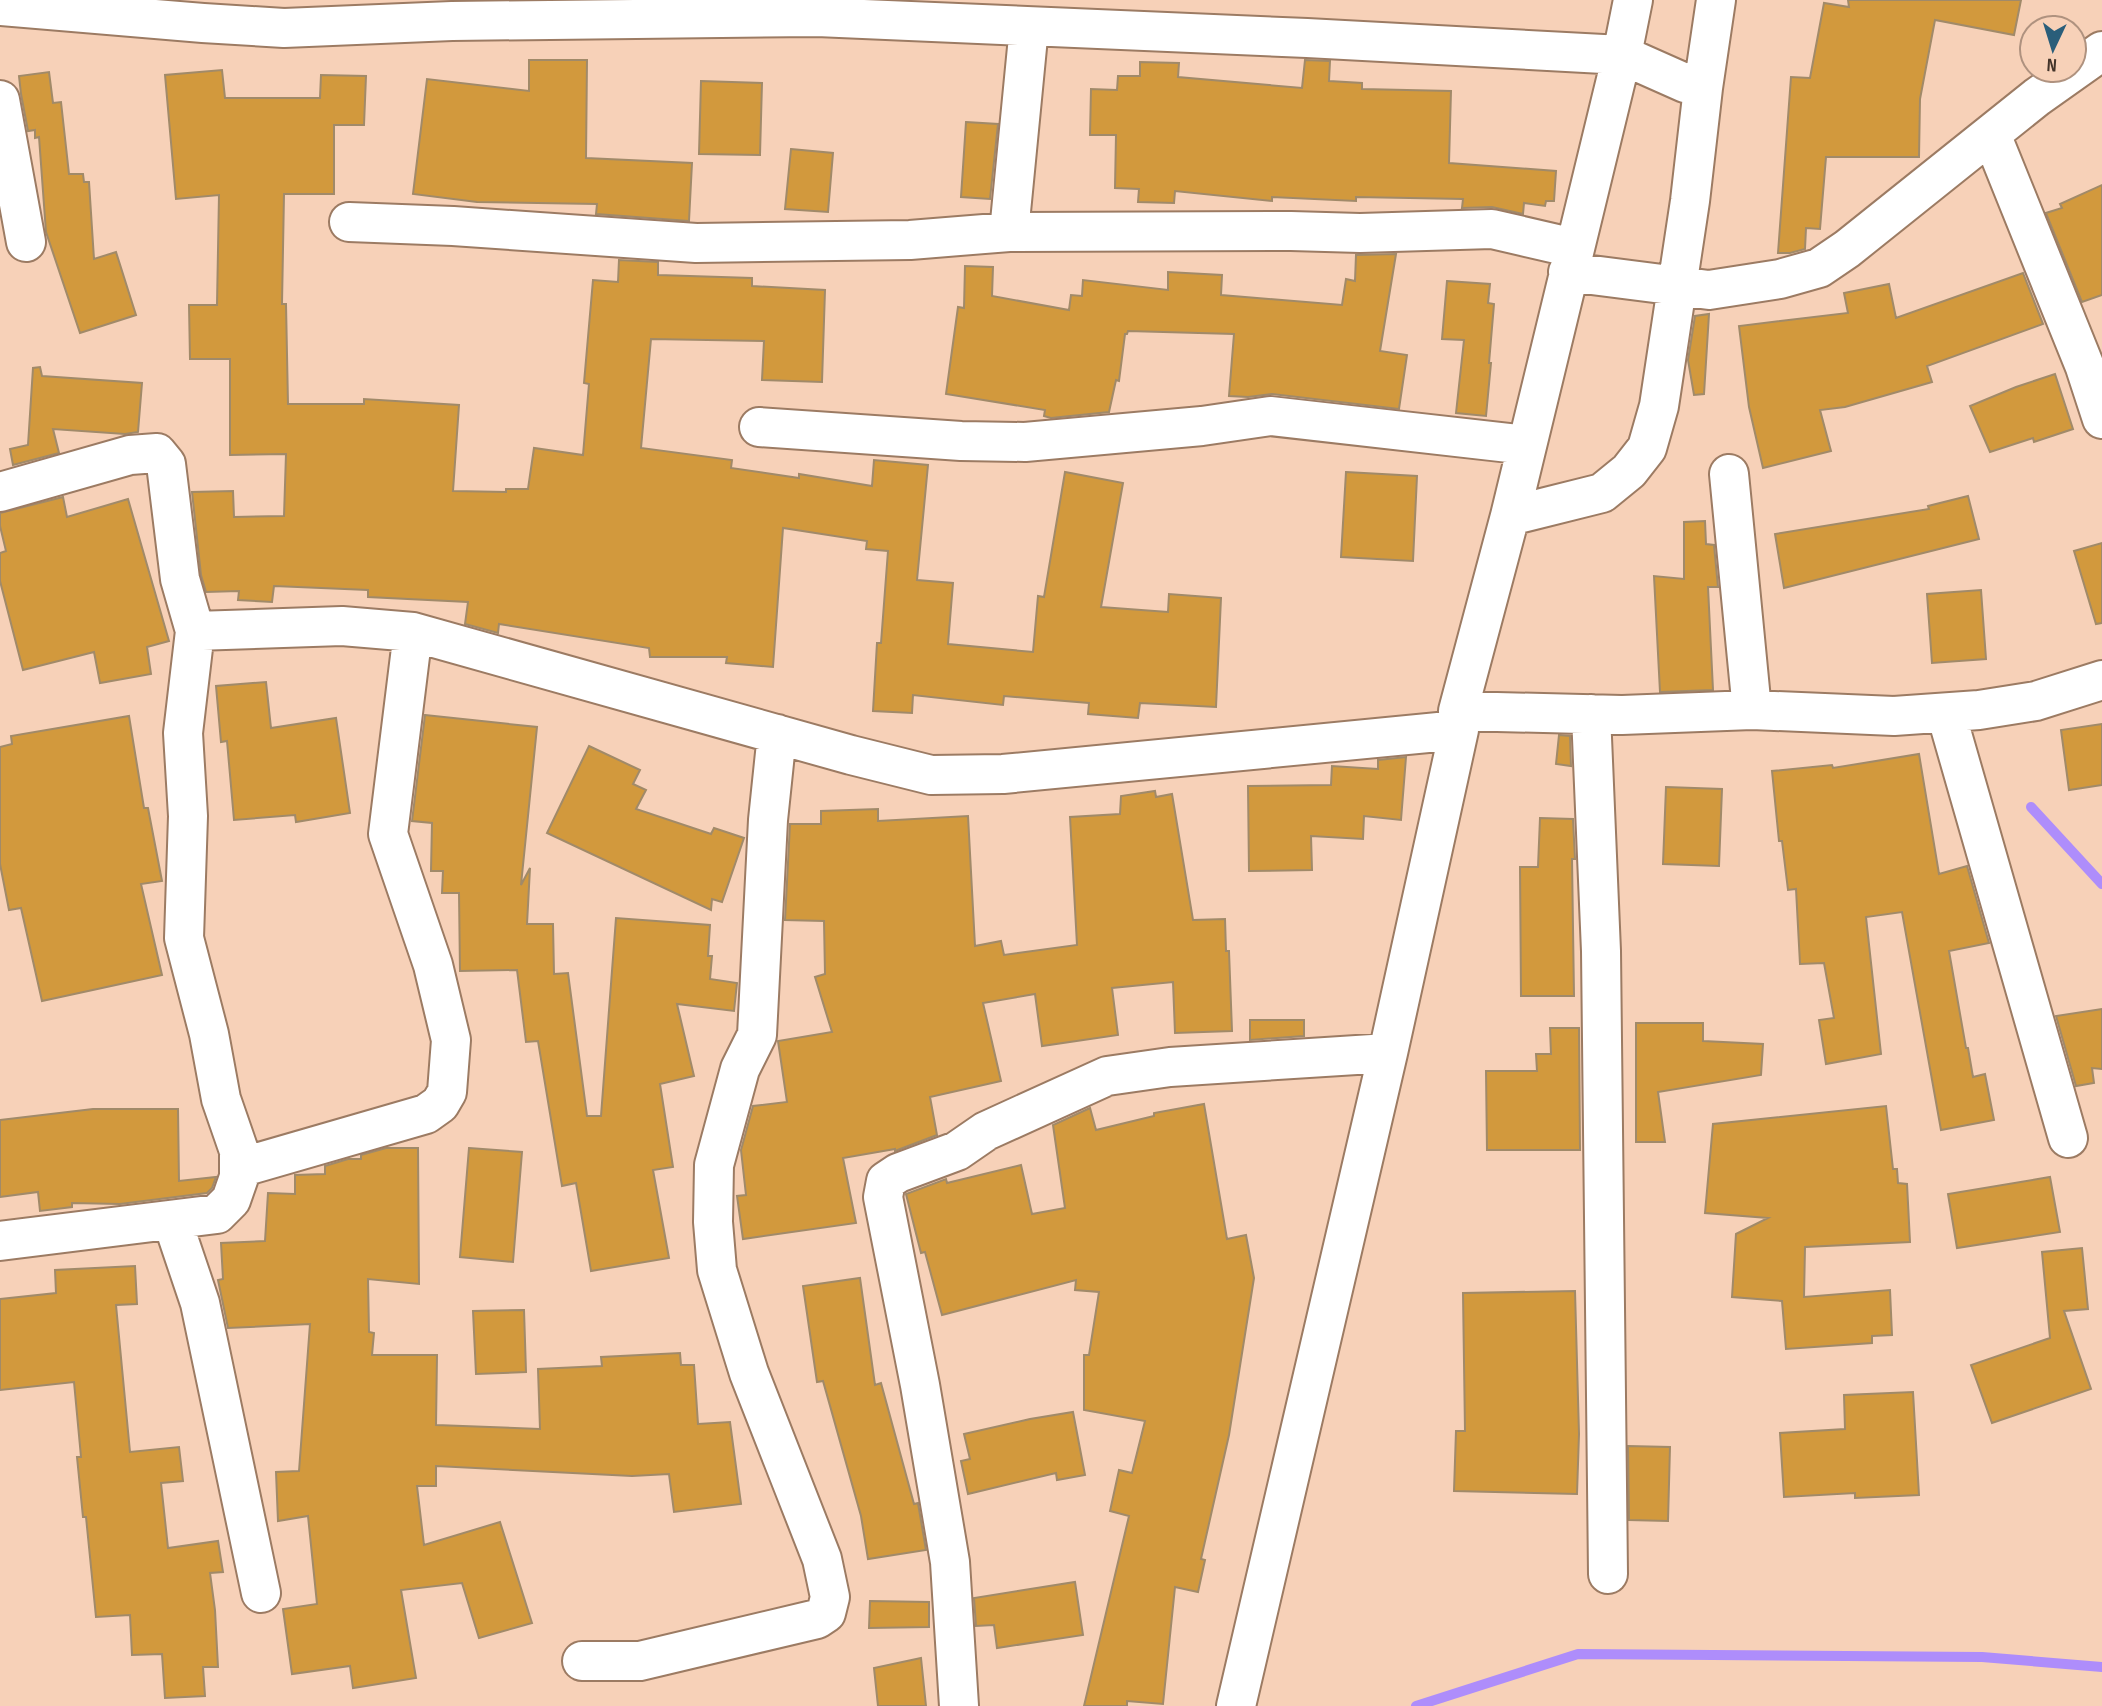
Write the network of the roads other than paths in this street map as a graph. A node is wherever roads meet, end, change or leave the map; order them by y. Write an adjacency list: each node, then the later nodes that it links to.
1 (1633, 0): 7 (street)
2 (1716, 0): 8 (street)
3 (0, 6): 4 (street)
4 (279, 14): 5 (street)
5 (1030, 27): 7 (street); 12 (street)
6 (2102, 51): 10 (street)
7 (1622, 55): 8 (street); 14 (street)
8 (1703, 88): 15 (street)
9 (0, 100): 13 (street)
10 (1992, 134): 15 (street); 16 (street)
11 (349, 222): 12 (street)
12 (1009, 232): 14 (street)
13 (26, 242)
14 (1571, 260): 15 (street); 18 (street)
15 (1675, 285): 21 (street)
16 (2102, 419)
17 (760, 428): 18 (street)
18 (1527, 445): 21 (street)
19 (1729, 474): 25 (street)
20 (0, 492): 22 (street)
21 (1510, 516): 28 (street)
22 (195, 631): 23 (street); 32 (street)
23 (413, 632): 29 (street); 32 (street)
24 (2102, 680): 26 (street)
25 (1752, 710): 26 (street); 27 (street)
26 (1946, 713): 31 (street)
27 (1591, 714): 28 (street); 35 (street)
28 (1459, 721): 29 (street); 30 (street)
29 (777, 734): 37 (street)
30 (1388, 1053): 38 (street); 39 (street)
31 (2068, 1138)
32 (239, 1168): 33 (street)
33 (172, 1220): 34 (street); 36 (street)
34 (0, 1241)
35 (1608, 1574)
36 (261, 1593)
37 (582, 1661)
38 (1238, 1701)
39 (959, 1706)

